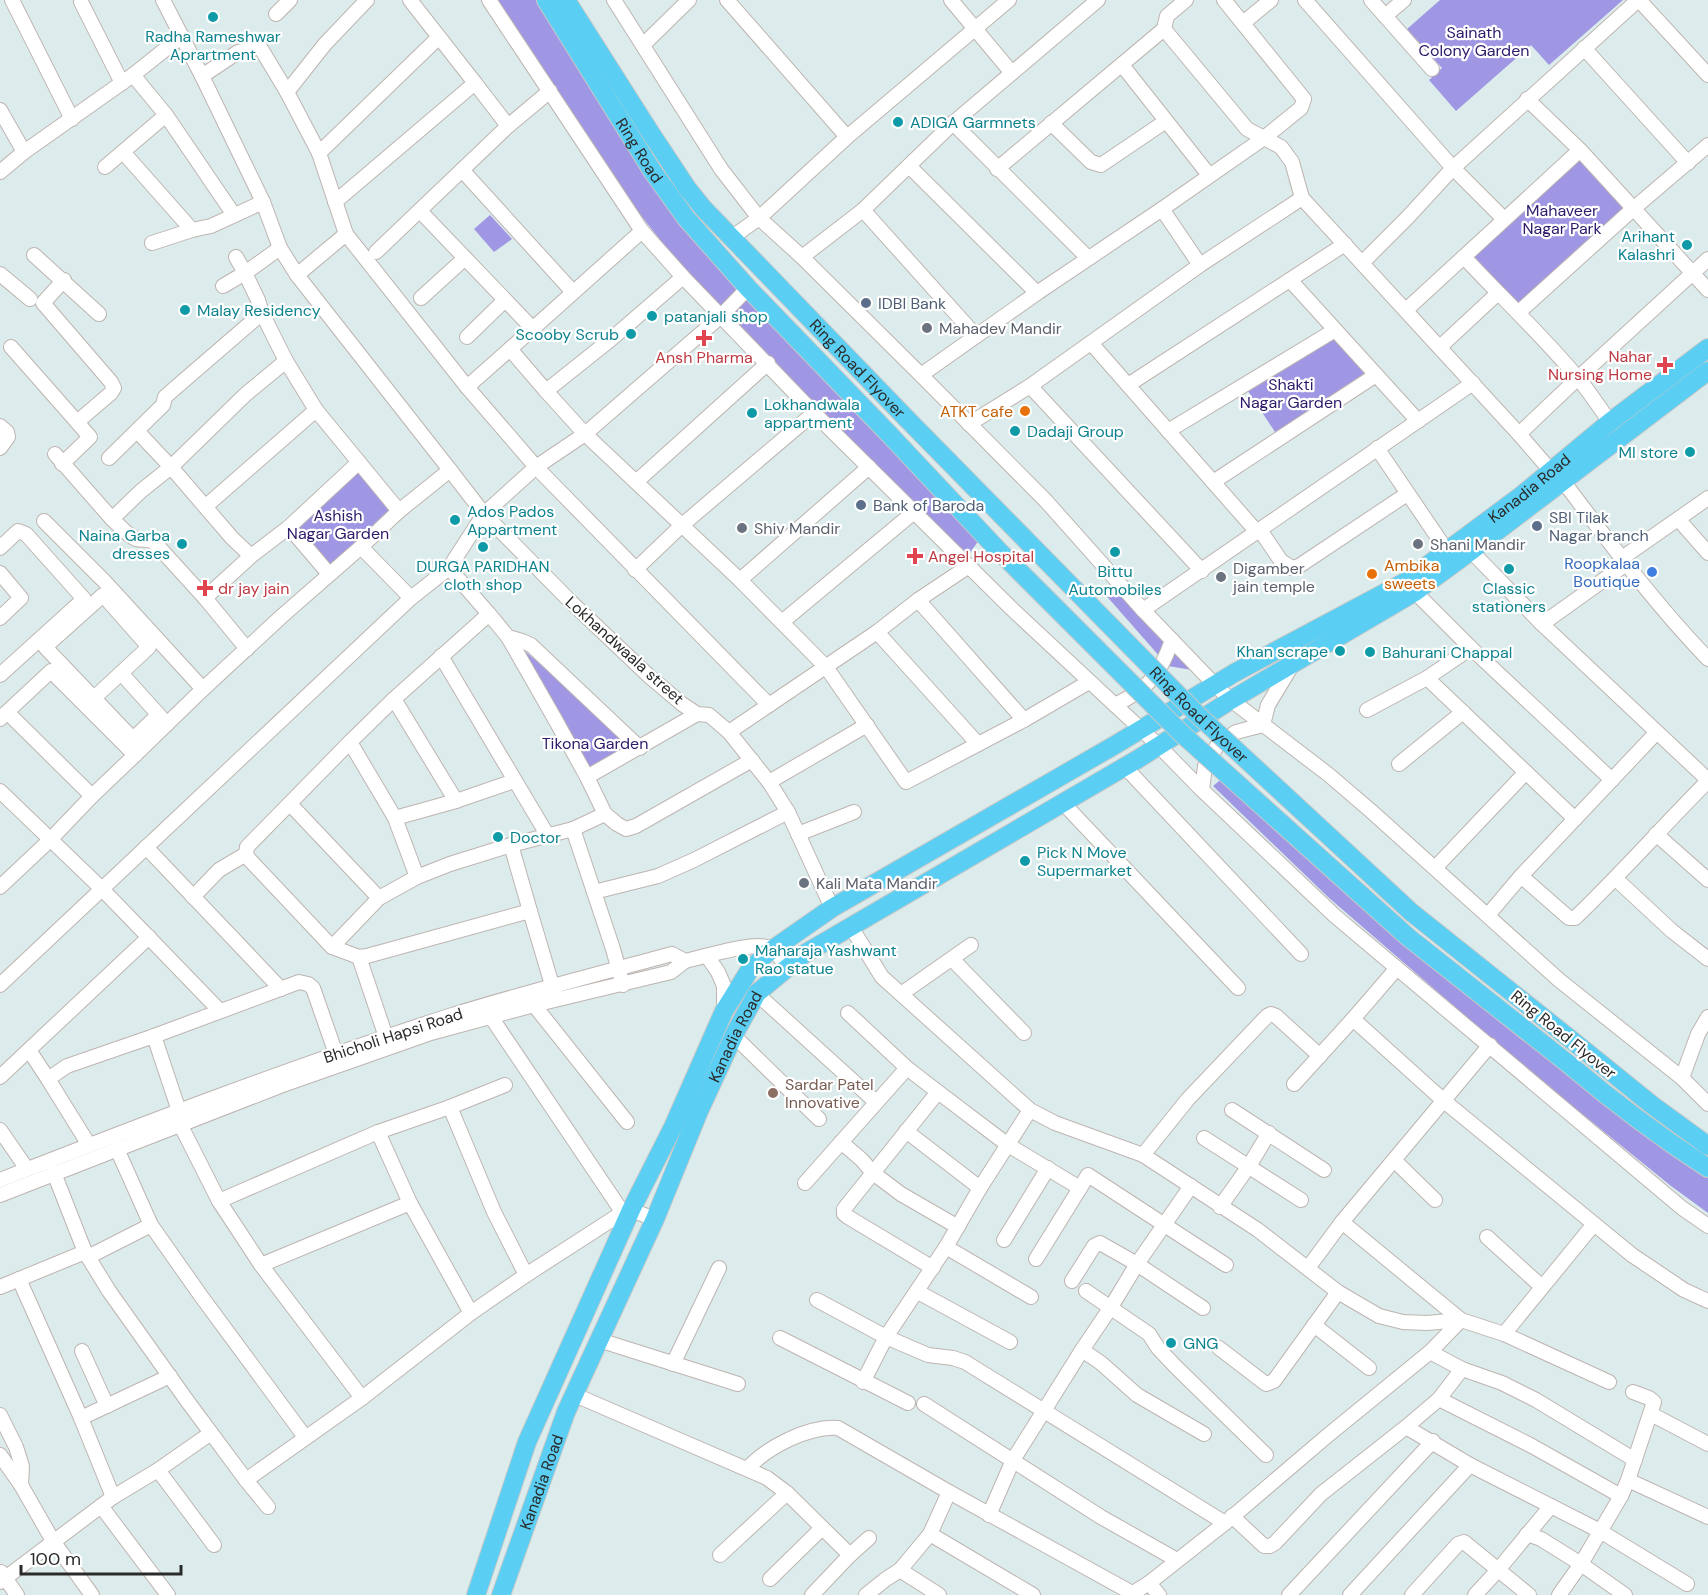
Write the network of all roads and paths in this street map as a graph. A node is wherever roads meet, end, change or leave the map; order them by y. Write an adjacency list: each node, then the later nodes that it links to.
1 (12, 0): 44 (street)
2 (163, 0): 28 (street, Lokhandwaala street)
3 (290, 0): 23 (street)
4 (367, 0): 40 (street)
5 (410, 0): 29 (street)
6 (489, 0): 39 (street)
7 (546, 0): 99 (main road, Ring Road)
8 (566, 0): 77 (main road, Ring Road)
9 (614, 0): 30 (street)
10 (689, 0): 30 (street)
11 (727, 0): 49 (street)
12 (951, 0): 26 (street)
13 (1009, 0): 26 (street)
14 (1098, 0): 34 (street)
15 (1186, 0): 27 (street)
16 (1224, 0): 25 (street)
17 (1271, 0): 25 (street)
18 (1305, 0): 59 (street)
19 (1371, 0): 24 (street)
20 (1404, 0): 24 (street)
21 (1638, 0): 31 (street); 35 (street)
22 (81, 2): 37 (street)
23 (276, 14)
24 (1385, 16): 33 (street)
25 (1243, 23): 50 (street)
26 (975, 29): 34 (street); 49 (street)
27 (1164, 29): 32 (street); 50 (street)
28 (182, 36): 36 (street, Lokhandwaala street); 37 (street)
29 (439, 37): 38 (street); 55 (street)
30 (643, 45): 72 (street)
31 (1584, 48): 41 (street); 56 (street)
32 (1122, 65): 45 (street); 47 (street)
33 (1432, 69)
34 (1012, 73): 46 (street)
35 (1708, 75)
36 (202, 76): 40 (street); 65 (street, Lokhandwaala street)
37 (127, 79): 43 (street); 44 (street)
38 (476, 82): 48 (street); 66 (street)
39 (550, 91): 48 (street); 75 (street)
40 (287, 92): 55 (street)
41 (1527, 99): 52 (street); 59 (street)
42 (0, 110): 53 (street)
43 (166, 115): 54 (street); 71 (street)
44 (72, 119): 53 (street)
45 (1166, 121): 47 (street); 63 (street)
46 (953, 123): 57 (street); 60 (street)
47 (1051, 123): 60 (street)
48 (508, 126): 61 (street)
49 (847, 137): 72 (street)
50 (1264, 138): 63 (street); 64 (street)
51 (1708, 145): 56 (street)
52 (1580, 150): 68 (street); 73 (street)
53 (24, 152): 62 (street)
54 (123, 152): 58 (street); 74 (street)
55 (319, 153): 66 (street)
56 (1688, 163): 68 (street)
57 (909, 166): 69 (street); 102 (street)
58 (105, 167)
59 (1453, 168): 73 (street); 89 (street)
60 (997, 169): 87 (street)
61 (462, 170): 70 (street); 101 (street)
62 (0, 172)
63 (1209, 175): 67 (street)
64 (1302, 198): 79 (street); 90 (street)
65 (263, 202): 71 (street); 80 (street, Lokhandwaala street)
66 (335, 202): 76 (street)
67 (1162, 209): 87 (street); 90 (street)
68 (1633, 209): 92 (street); 108 (street)
69 (863, 210): 84 (street); 114 (street)
70 (420, 211): 81 (street); 86 (street)
71 (234, 215): 74 (street)
72 (759, 218): 77 (street); 84 (street)
73 (1504, 219): 85 (street)
74 (192, 230): 78 (street)
75 (642, 231): 95 (street); 101 (street)
76 (346, 234): 93 (street); 130 (street)
77 (731, 238): 327 (main road, Ring Road Flyover, bridge)
78 (152, 243)
79 (1345, 244): 89 (street); 97 (street)
80 (280, 248): 91 (street); 93 (street, Lokhandwaala street)
81 (376, 252)
82 (34, 255): 96 (street)
83 (236, 257): 91 (street)
84 (802, 257): 124 (street)
85 (1464, 257): 103 (street); 107 (street)
86 (465, 258): 104 (street); 106 (street)
87 (1088, 258): 102 (street)
88 (1708, 259): 92 (street)
89 (1362, 263): 107 (street)
90 (1200, 265): 116 (street)
91 (245, 273): 98 (street); 109 (street)
92 (1693, 273): 100 (street); 126 (street)
93 (297, 275): 150 (street, Lokhandwaala street)
94 (1, 277): 105 (street)
95 (683, 277): 111 (street); 131 (street)
96 (64, 280): 110 (street); 135 (street)
97 (1290, 280): 113 (street); 128 (street)
98 (224, 286)
99 (748, 288): 111 (street); 334 (main road, Ring Road Flyover, bridge)
100 (1708, 290)
101 (573, 292): 112 (street)
102 (1037, 293): 114 (street)
103 (1498, 293): 108 (street); 118 (street)
104 (421, 298)
105 (30, 299)
106 (506, 300): 112 (street); 115 (street)
107 (1406, 310): 118 (street)
108 (1519, 312): 126 (street)
109 (262, 313): 121 (street); 139 (street)
110 (99, 314)
111 (721, 316): 122 (street); 141 (street)
112 (533, 329): 120 (street)
113 (1335, 330): 125 (street); 140 (street)
114 (976, 336): 124 (street)
115 (467, 337)
116 (1091, 343): 128 (street); 129 (street)
117 (10, 347): 135 (street)
118 (1440, 347): 127 (street)
119 (1708, 348): 136 (main road, Kanadia Road)
120 (510, 349): 130 (street); 131 (street)
121 (286, 361): 132 (street); 147 (street)
122 (768, 363): 133 (street); 152 (street)
123 (1708, 371): 151 (main road)
124 (921, 375): 137 (street)
125 (1376, 375): 134 (street); 153 (street)
126 (1578, 378): 136 (street); 142 (street)
127 (1473, 383): 134 (street); 142 (street)
128 (1128, 385): 140 (street)
129 (1030, 386): 137 (street); 176 (street)
130 (467, 387): 148 (street)
131 (546, 391): 141 (street)
132 (315, 410): 146 (street); 156 (street)
133 (814, 413): 149 (street); 163 (street)
134 (1418, 421): 144 (street)
135 (77, 422): 160 (street)
136 (1610, 422): 151 (main road, Kanadia Road)
137 (969, 424): 184 (street)
138 (0, 426): 143 (street)
139 (137, 431): 145 (street); 147 (street)
140 (1168, 431): 153 (street)
141 (585, 434): 148 (street); 152 (street)
142 (1519, 434): 151 (street)
143 (0, 448)
144 (1377, 448): 154 (street); 165 (street)
145 (109, 459)
146 (359, 462): 157 (street); 164 (street)
147 (171, 466): 156 (street); 160 (street)
148 (536, 467): 159 (street); 175 (street)
149 (869, 467): 158 (street); 179 (street)
150 (450, 470): 157 (street); 159 (street, Lokhandwaala street)
151 (1557, 476): 168 (main road, Kanadia Road); 169 (main road, Kanadia Road); 172 (street)
152 (636, 482): 163 (street)
153 (1213, 482): 165 (street)
154 (1407, 494): 165 (street); 168 (street)
155 (1708, 498): 161 (street)
156 (206, 507): 171 (street)
157 (399, 511): 166 (street)
158 (914, 512): 173 (street); 187 (street)
159 (484, 514): 174 (street); 211 (street, Lokhandwaala street)
160 (112, 519): 181 (street)
161 (1679, 520): 170 (street); 172 (street)
162 (44, 521): 203 (street)
163 (681, 526): 175 (street); 179 (street)
164 (289, 527): 171 (street); 178 (street)
165 (1258, 531): 176 (street)
166 (361, 547): 178 (street); 182 (street)
167 (0, 548): 199 (street)
168 (1447, 551): 202 (main road, Kanadia Road)
169 (1471, 551): 180 (main road, Kanadia Road); 188 (street)
170 (1708, 553)
171 (251, 556): 181 (street)
172 (1624, 561): 188 (street); 195 (street)
173 (969, 566): 183 (street); 201 (street)
174 (448, 568): 182 (street); 185 (street)
175 (635, 570): 207 (street)
176 (1202, 571): 184 (street)
177 (0, 573): 186 (street)
178 (329, 574): 193 (street)
179 (740, 580): 187 (street)
180 (1415, 592): 192 (street); 196 (main road, Kanadia Road)
181 (206, 598): 193 (street)
182 (411, 598): 251 (street)
183 (918, 600): 189 (street); 214 (street)
184 (1143, 609): 191 (street)
185 (489, 614): 190 (street); 194 (street)
186 (0, 618)
187 (782, 622): 197 (street)
188 (1542, 624): 219 (street)
189 (877, 632): 197 (street); 221 (street)
190 (508, 637): 223 (street); 229 (street)
191 (1172, 640): 202 (street); 208 (street)
192 (1471, 648): 200 (street); 230 (street)
193 (247, 649): 203 (street)
194 (441, 656): 205 (street); 231 (street)
195 (1708, 659)
196 (1294, 663): 206 (main road, Kanadia Road); 216 (street)
197 (826, 667): 207 (street); 215 (street)
198 (121, 673): 204 (street); 204 (street); 213 (street)
199 (0, 675)
200 (1426, 678): 209 (street); 210 (street)
201 (1089, 682): 208 (street); 214 (street)
202 (1215, 685): 206 (street); 217 (main road, Kanadia Road)
203 (203, 689): 213 (street)
204 (94, 698): 213 (street)
205 (394, 699): 220 (street); 237 (street)
206 (1231, 700): 216 (street); 222 (main road, Kanadia Road)
207 (769, 705): 218 (street)
208 (1115, 705): 217 (street)
209 (1367, 710)
210 (1462, 712): 226 (street); 228 (street)
211 (697, 714): 218 (street, Lokhandwaala street); 223 (street)
212 (4, 715): 224 (street); 236 (street)
213 (163, 719): 224 (street)
214 (1024, 720): 221 (street)
215 (867, 725): 221 (street); 233 (street)
216 (1263, 725): 234 (street); 253 (street)
217 (1140, 729): 222 (street); 263 (main road, Kanadia Road)
218 (729, 732): 225 (street, Lokhandwaala street)
219 (1656, 733): 230 (street); 232 (street)
220 (350, 742): 239 (street); 243 (street)
221 (978, 744)
222 (1159, 746): 227 (main road, Kanadia Road); 234 (street)
223 (640, 748): 229 (street)
224 (135, 755): 236 (street)
225 (752, 760): 233 (street, Lokhandwaala street); 242 (street)
226 (1399, 764)
227 (1125, 767): 238 (main road, Kanadia Road); 271 (street)
228 (1526, 772): 244 (street); 253 (street)
229 (587, 777): 242 (street)
230 (1612, 780): 244 (street)
231 (514, 781): 237 (street); 248 (street)
232 (1708, 781): 247 (street)
233 (769, 782): 240 (street, Lokhandwaala street)
234 (1202, 790): 278 (street)
235 (0, 791): 249 (street)
236 (92, 796): 249 (street)
237 (456, 801): 243 (street)
238 (1064, 803): 266 (main road, Kanadia Road); 283 (street)
239 (290, 804): 252 (street); 262 (street)
240 (788, 812): 246 (street, Lokhandwaala street); 260 (street)
241 (854, 812): 246 (street)
242 (604, 814): 245 (street)
243 (394, 818): 255 (street)
244 (1575, 819): 254 (street)
245 (573, 829): 248 (street); 260 (street)
246 (798, 834): 263 (street, Lokhandwaala street)
247 (1656, 834): 256 (street); 257 (street)
248 (548, 836): 250 (street)
249 (50, 840): 258 (street); 259 (street)
250 (511, 845): 255 (street); 264 (street)
251 (146, 847): 259 (street); 261 (street)
252 (246, 854): 261 (street); 269 (street)
253 (1435, 868): 265 (street)
254 (1521, 876): 256 (street); 265 (street)
255 (417, 877): 262 (street)
256 (1616, 879): 274 (street)
257 (1708, 880)
258 (0, 887)
259 (102, 889): 267 (street); 280 (street)
260 (594, 892): 279 (street)
261 (193, 897): 284 (street)
262 (379, 898): 269 (street)
263 (832, 908): 270 (main road, Kanadia Road)
264 (530, 911): 273 (street); 282 (street)
265 (1488, 915): 305 (street)
266 (851, 927): 277 (main road, Kanadia Road); 286 (street)
267 (149, 938): 289 (street); 300 (street)
268 (971, 945): 275 (street)
269 (332, 947): 273 (street)
270 (773, 949): 272 (street, Bhicholi Hapsi Road); 277 (street); 291 (main road, Kanadia Road)
271 (1301, 954)
272 (707, 956): 276 (street, Bhicholi Hapsi Road); 291 (street)
273 (359, 957): 298 (street)
274 (1708, 958)
275 (951, 959): 286 (street); 295 (street)
276 (686, 962): 279 (street, Bhicholi Hapsi Road); 281 (street)
277 (787, 967): 285 (main road, Kanadia Road)
278 (1397, 968): 294 (street); 299 (street)
279 (618, 969): 281 (street); 282 (street, Bhicholi Hapsi Road)
280 (0, 985)
281 (623, 985): 287 (street)
282 (552, 986): 287 (street); 290 (street, Bhicholi Hapsi Road)
283 (1238, 988)
284 (281, 989): 289 (street); 301 (street)
285 (756, 993): 297 (main road, Kanadia Road); 311 (street)
286 (901, 994): 314 (street)
287 (557, 1000): 288 (street)
288 (534, 1005): 290 (street); 318 (street)
289 (220, 1011): 296 (street)
290 (488, 1011): 298 (street, Bhicholi Hapsi Road); 316 (street); 350 (street)
291 (724, 1011): 350 (main road, Kanadia Road)
292 (848, 1013): 303 (street)
293 (1708, 1017): 305 (street)
294 (1353, 1019): 302 (street); 310 (street)
295 (1024, 1033)
296 (154, 1036): 306 (street); 316 (street)
297 (734, 1036): 317 (street); 351 (main road, Kanadia Road)
298 (386, 1037): 301 (street, Bhicholi Hapsi Road)
299 (1490, 1045): 310 (street); 356 (street)
300 (29, 1050): 304 (street); 306 (street)
301 (336, 1054): 316 (street, Bhicholi Hapsi Road)
302 (1320, 1056): 307 (street); 329 (street)
303 (907, 1068): 309 (street); 311 (street)
304 (0, 1077)
305 (1682, 1078): 312 (street)
306 (48, 1079): 326 (street)
307 (1294, 1084)
308 (505, 1085): 313 (street)
309 (938, 1092): 320 (street); 325 (street)
310 (1444, 1101): 330 (street); 353 (street)
311 (876, 1102): 324 (street)
312 (1708, 1104)
313 (450, 1107): 321 (street); 369 (street)
314 (1030, 1110): 325 (street); 329 (street)
315 (1232, 1110): 322 (street)
316 (179, 1118): 326 (street, Bhicholi Hapsi Road); 328 (street); 347 (street)
317 (819, 1119)
318 (627, 1122)
319 (0, 1130): 335 (street)
320 (906, 1131): 338 (street); 342 (street)
321 (378, 1132): 347 (street); 348 (street)
322 (1269, 1133): 332 (street); 336 (street)
323 (1204, 1138): 332 (street)
324 (841, 1142): 338 (street); 340 (street)
325 (1008, 1144): 333 (street); 342 (street)
326 (89, 1145): 335 (street, Bhicholi Hapsi Road)
327 (1708, 1146)
328 (117, 1149): 337 (street); 355 (street)
329 (1143, 1155): 341 (street)
330 (1395, 1161): 346 (street); 352 (street)
331 (0, 1164): 339 (street)
332 (1249, 1166): 345 (street); 349 (street)
333 (1048, 1168): 343 (street); 359 (street)
334 (1708, 1168)
335 (27, 1169): 339 (street, Bhicholi Hapsi Road)
336 (1324, 1170)
337 (54, 1173): 344 (street); 361 (street)
338 (873, 1173): 357 (street); 367 (street)
339 (4, 1178)
340 (805, 1183)
341 (1191, 1186): 349 (street); 354 (street)
342 (980, 1188): 357 (street)
343 (1080, 1188): 354 (street); 362 (street)
344 (0, 1195)
345 (1301, 1200)
346 (1435, 1200)
347 (219, 1201): 364 (street)
348 (410, 1203): 364 (street); 382 (street)
349 (1220, 1206): 368 (street)
350 (627, 1211): 351 (street); 369 (street); 405 (main road, Kanadia Road)
351 (655, 1219): 388 (main road, Kanadia Road)
352 (1342, 1222): 368 (street); 383 (street)
353 (1594, 1224): 373 (street); 379 (street)
354 (1164, 1225): 363 (street); 365 (street)
355 (151, 1226): 361 (street); 417 (street)
356 (1708, 1226)
357 (958, 1227): 360 (street)
358 (1487, 1238): 373 (street)
359 (1004, 1239)
360 (946, 1247): 367 (street); 377 (street)
361 (86, 1255): 370 (street); 397 (street)
362 (1036, 1259)
363 (1137, 1263): 371 (street); 380 (street); 381 (street)
364 (261, 1265): 403 (street)
365 (1226, 1265)
366 (719, 1268): 394 (street)
367 (933, 1268): 375 (street)
368 (1308, 1268): 376 (street)
369 (526, 1275): 382 (street)
370 (19, 1279): 372 (street); 413 (street)
371 (1072, 1281)
372 (0, 1287)
373 (1542, 1287): 385 (street)
374 (1086, 1291): 380 (street)
375 (918, 1292): 386 (street); 389 (street)
376 (1338, 1292): 383 (street); 384 (street)
377 (1031, 1297)
378 (818, 1300): 386 (street)
379 (1708, 1301)
380 (1111, 1308): 391 (street); 421 (street)
381 (1203, 1308)
382 (471, 1313): 403 (street)
383 (1461, 1320): 385 (street); 393 (street)
384 (1314, 1325): 390 (street); 395 (street)
385 (1503, 1334): 399 (street)
386 (886, 1337): 398 (street); 410 (street)
387 (780, 1338): 398 (street)
388 (599, 1341): 394 (street); 402 (main road, Kanadia Road)
389 (1010, 1342)
390 (1219, 1348)
391 (1082, 1350): 410 (street); 416 (street)
392 (82, 1351): 408 (street)
393 (1430, 1352): 396 (street); 440 (street)
394 (673, 1364): 400 (street)
395 (1369, 1368)
396 (1462, 1369): 404 (street); 423 (street)
397 (170, 1376): 408 (street); 415 (street)
398 (863, 1382): 406 (street)
399 (1608, 1382)
400 (738, 1384)
401 (1633, 1392): 411 (street)
402 (574, 1395): 409 (main road, Kanadia Road); 425 (street)
403 (362, 1398): 417 (street)
404 (1439, 1399): 414 (street); 432 (street)
405 (545, 1402): 409 (main road); 464 (main road, Kanadia Road)
406 (908, 1403)
407 (924, 1404): 422 (street)
408 (107, 1406): 413 (street)
409 (566, 1412): 465 (main road, Kanadia Road)
410 (1044, 1412): 422 (street); 440 (street)
411 (1651, 1414): 419 (street); 423 (street)
412 (0, 1415): 429 (street)
413 (81, 1418): 433 (street)
414 (1406, 1427): 418 (street); 440 (street)
415 (211, 1433): 426 (street); 427 (street)
416 (1204, 1434)
417 (305, 1437): 427 (street)
418 (1433, 1442): 424 (street); 469 (street)
419 (1708, 1443)
420 (0, 1455): 429 (street)
421 (1266, 1455)
422 (1013, 1460): 439 (street); 450 (street)
423 (1635, 1460): 428 (street)
424 (1470, 1466): 436 (street); 470 (street)
425 (747, 1469): 430 (street); 431 (street)
426 (158, 1470): 433 (street); 447 (street)
427 (246, 1480): 437 (street)
428 (1628, 1480): 432 (street); 438 (street)
429 (21, 1485): 446 (street)
430 (949, 1492): 439 (street); 444 (street)
431 (787, 1493): 441 (street); 448 (street)
432 (1621, 1496): 442 (street)
433 (113, 1497): 435 (street)
434 (1708, 1500): 438 (street)
435 (101, 1506): 446 (street); 463 (street)
436 (1551, 1506): 442 (street); 443 (street)
437 (268, 1507)
438 (1704, 1514)
439 (989, 1515): 460 (street)
440 (1228, 1520): 450 (street)
441 (822, 1527): 449 (street); 455 (street)
442 (1600, 1531): 451 (street); 457 (street)
443 (1527, 1533): 451 (street); 453 (street)
444 (930, 1534): 452 (street); 467 (street)
445 (869, 1538): 449 (street)
446 (53, 1541): 454 (street); 462 (street)
447 (214, 1545)
448 (720, 1555)
449 (850, 1556): 458 (street)
450 (1177, 1560): 456 (street)
451 (1581, 1564): 474 (street); 475 (street)
452 (900, 1570): 459 (street); 466 (street)
453 (1498, 1570): 471 (street); 472 (street); 473 (street)
454 (2, 1577): 461 (street)
455 (770, 1579)
456 (1149, 1582): 460 (street); 468 (street)
457 (1687, 1584)
458 (818, 1593)
459 (935, 1594)
460 (1131, 1594)
461 (17, 1595)
462 (92, 1595)
463 (168, 1595)
464 (476, 1595)
465 (501, 1595)
466 (866, 1595)
467 (1033, 1595)
468 (1158, 1595)
469 (1289, 1595)
470 (1350, 1595)
471 (1412, 1595)
472 (1475, 1595)
473 (1529, 1595)
474 (1559, 1595)
475 (1625, 1595)

